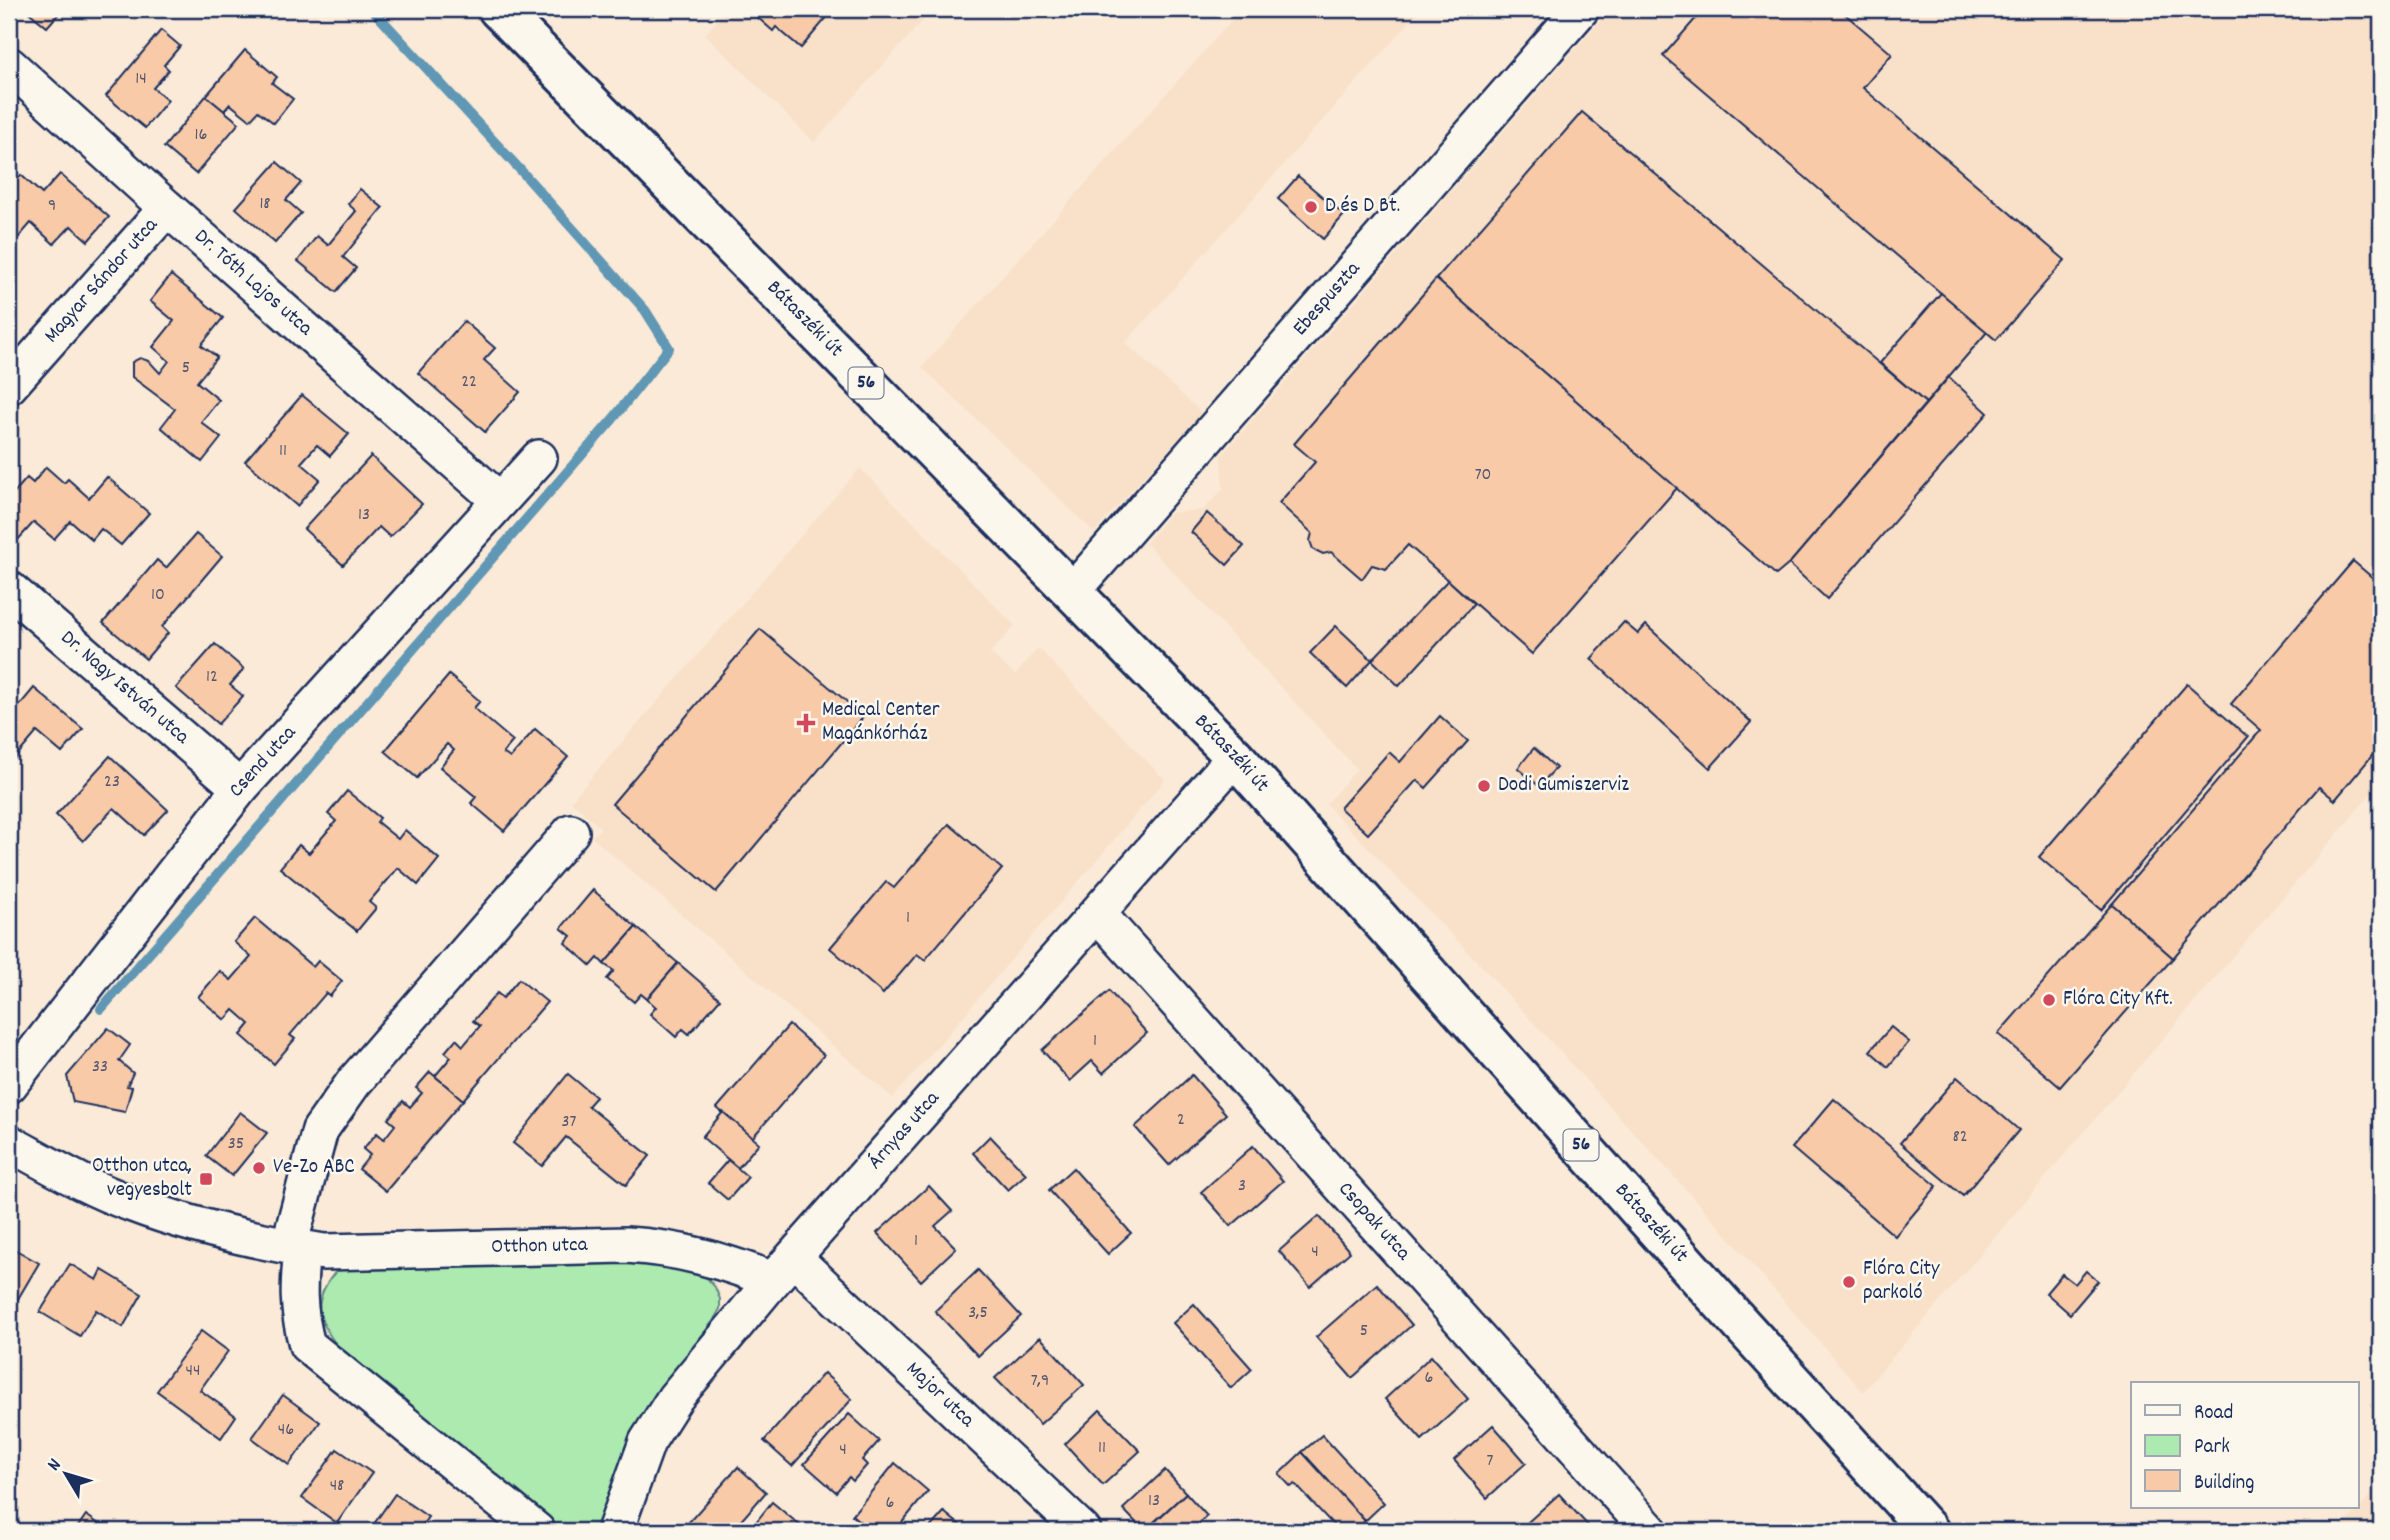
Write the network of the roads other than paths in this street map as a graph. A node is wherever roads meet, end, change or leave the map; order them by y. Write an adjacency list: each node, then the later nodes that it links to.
1 (498, 9): 9 (main road, Bátaszéki út / 56)
2 (1581, 9): 9 (street, Ebespuszta)
3 (9, 65): 4 (street, Dr. Tóth Lajos utca)
4 (167, 208): 5 (street, Magyar Sándor utca); 7 (street, Dr. Tóth Lajos utca)
5 (9, 386)
6 (540, 458): 7 (street, Csend utca)
7 (500, 501): 11 (street, Csend utca)
8 (9, 589): 11 (street, Dr. Nagy István utca)
9 (1073, 591): 10 (main road, Bátaszéki út / 56)
10 (1235, 757): 13 (street, Árnyas utca); 22 (main road, Bátaszéki út / 56)
11 (240, 788): 14 (street, Csend utca)
12 (571, 832): 16 (street)
13 (1097, 914): 17 (street, Árnyas utca); 21 (street, Csopak utca)
14 (9, 1085)
15 (9, 1143): 16 (street, Otthon utca)
16 (296, 1248): 17 (street, Otthon utca); 18 (street)
17 (784, 1269): 19 (street, Árnyas utca); 20 (street, Major utca)
18 (537, 1531)
19 (615, 1531)
20 (1083, 1531)
21 (1650, 1531)
22 (1929, 1531)

